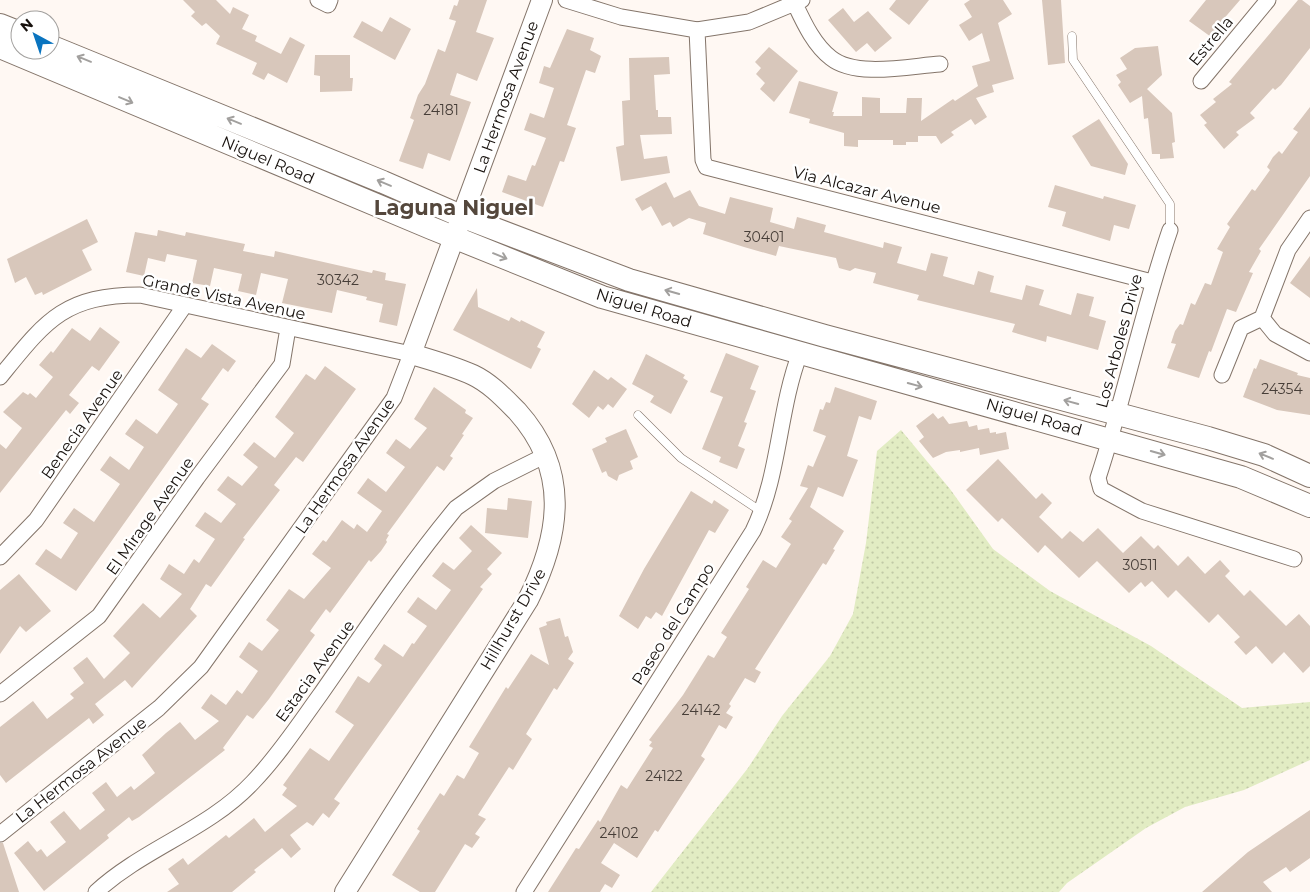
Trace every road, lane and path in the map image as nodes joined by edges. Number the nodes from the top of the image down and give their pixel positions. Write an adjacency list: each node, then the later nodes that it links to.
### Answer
1 (542, 0): 11 (street, La Hermosa Avenue)
2 (566, 0): 5 (street)
3 (1268, 0): 10 (street, Estrella)
4 (799, 2): 5 (street); 9 (street)
5 (697, 30): 15 (street, Via Alcazar Avenue)
6 (1072, 36): 13 (lane)
7 (0, 47): 14 (main road, Niguel Road, one-way to 14)
8 (60, 50): 11 (main road, Niguel Road, one-way to 8)
9 (940, 64)
10 (1201, 81)
11 (461, 216): 14 (street, La Hermosa Avenue); 17 (main road, Niguel Road, one-way to 11)
12 (1310, 218): 18 (street)
13 (1170, 230): 15 (street, Los Arboles Drive)
14 (454, 238): 20 (main road, Niguel Road, one-way to 20); 22 (street, La Hermosa Avenue)
15 (1152, 282): 26 (street, Los Arboles Drive)
16 (185, 305): 19 (street, Grande Vista Avenue); 25 (street, Grande Vista Avenue); 33 (street, Benecia Avenue)
17 (718, 306): 20 (main road); 23 (main road, Niguel Road)
18 (1262, 318): 21 (street); 24 (street)
19 (288, 328): 22 (street, Grande Vista Avenue); 35 (street, El Mirage Avenue)
20 (800, 353): 23 (main road); 28 (main road, Niguel Road, one-way to 28); 32 (street, Paseo del Campo)
21 (1310, 353)
22 (411, 354): 29 (street, Hillhurst Drive); 36 (street, La Hermosa Avenue)
23 (906, 357): 26 (main road, Niguel Road, one-way to 23)
24 (1222, 375)
25 (0, 378)
26 (1118, 415): 28 (street, Los Arboles Drive); 30 (main road, Niguel Road, one-way to 26)
27 (638, 416): 32 (lane)
28 (1111, 439): 31 (main road, Niguel Road, one-way to 31); 34 (street, Los Arboles Drive)
29 (546, 455): 37 (street, Estacia Avenue); 38 (street, Hillhurst Drive)
30 (1310, 476)
31 (1310, 506)
32 (762, 512): 39 (street, Paseo del Campo)
33 (0, 557)
34 (1294, 559)
35 (0, 694)
36 (0, 834)
37 (96, 892)
38 (345, 892)
39 (524, 892)

